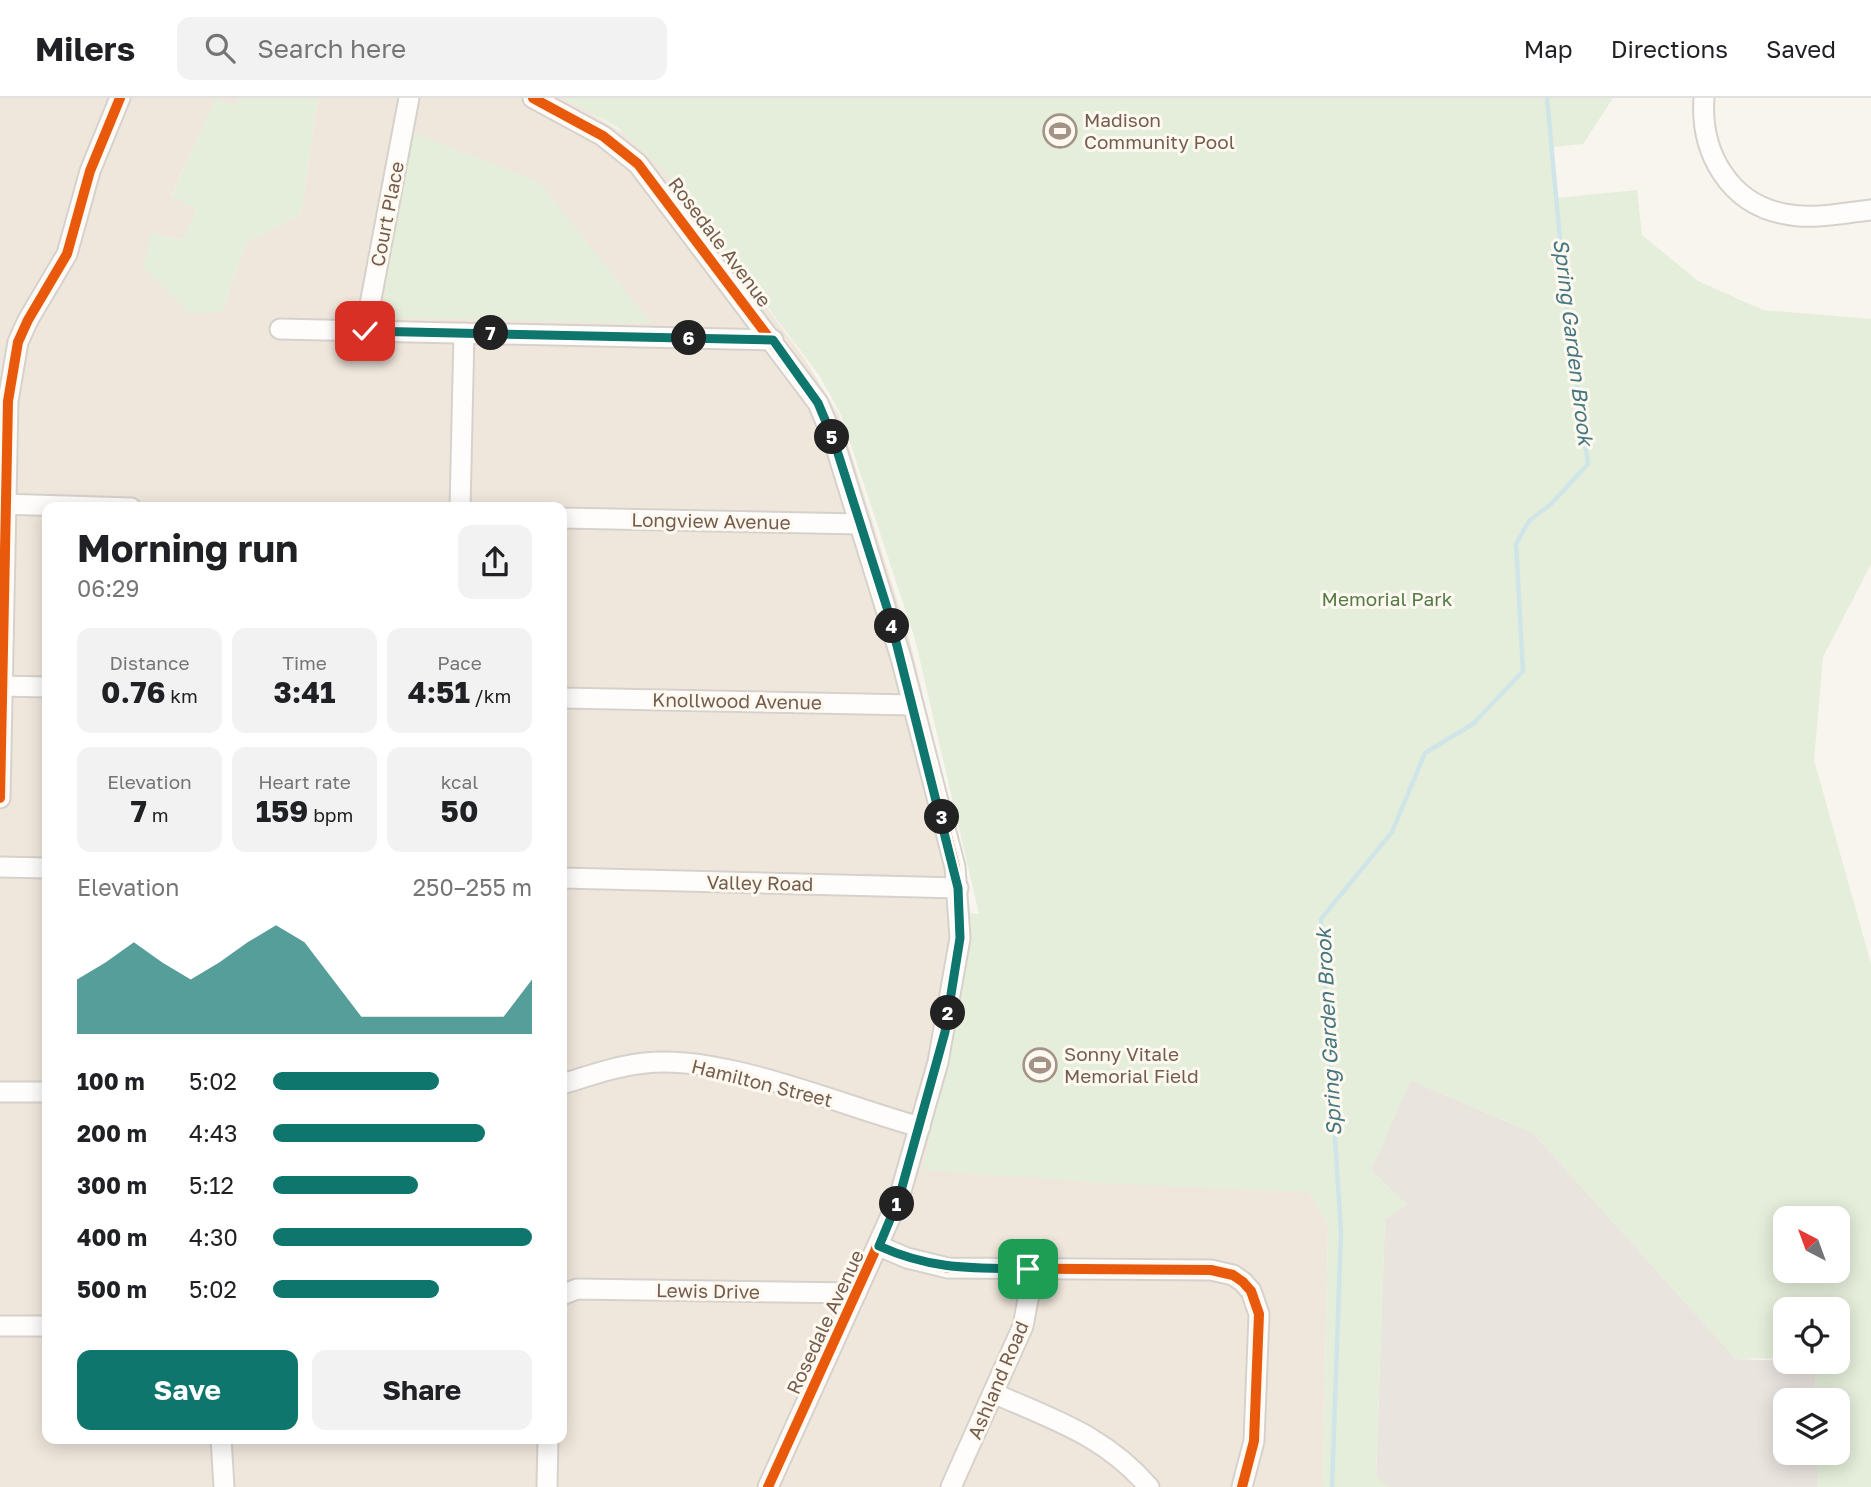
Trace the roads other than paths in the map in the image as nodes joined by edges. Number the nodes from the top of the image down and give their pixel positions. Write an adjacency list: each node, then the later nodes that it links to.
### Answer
1 (120, 98): 11 (street)
2 (409, 98): 7 (street, Court Place)
3 (533, 98): 9 (street, Rosedale Avenue)
4 (1704, 98): 5 (street)
5 (1871, 210)
6 (280, 329): 7 (street)
7 (365, 331): 8 (street)
8 (464, 333): 9 (street); 10 (street)
9 (773, 340): 14 (street, Rosedale Avenue)
10 (460, 502)
11 (3, 505): 12 (street); 15 (street)
12 (42, 506)
13 (567, 517): 14 (street, Longview Avenue)
14 (860, 524): 18 (street, Rosedale Avenue)
15 (1, 686): 16 (street); 19 (street)
16 (42, 687)
17 (567, 698): 18 (street, Knollwood Avenue)
18 (913, 705): 23 (street, Rosedale Avenue)
19 (0, 798)
20 (0, 867): 21 (street)
21 (42, 868)
22 (567, 878): 23 (street, Valley Road)
23 (958, 888): 27 (street, Rosedale Avenue)
24 (567, 1082): 27 (street, Hamilton Street)
25 (0, 1092): 26 (street)
26 (42, 1092)
27 (920, 1127): 28 (street, Rosedale Avenue)
28 (879, 1246): 29 (street); 31 (street, Rosedale Avenue)
29 (1028, 1269): 34 (street, Ashland Road); 42 (street)
30 (567, 1293): 31 (street, Lewis Drive)
31 (856, 1293): 39 (street, Rosedale Avenue)
32 (0, 1326): 33 (street)
33 (42, 1326)
34 (993, 1393): 40 (street, Ashland Road); 41 (street)
35 (220, 1444): 37 (street)
36 (548, 1444): 38 (street)
37 (224, 1487)
38 (547, 1487)
39 (768, 1487)
40 (951, 1487)
41 (1149, 1487)
42 (1242, 1487)

